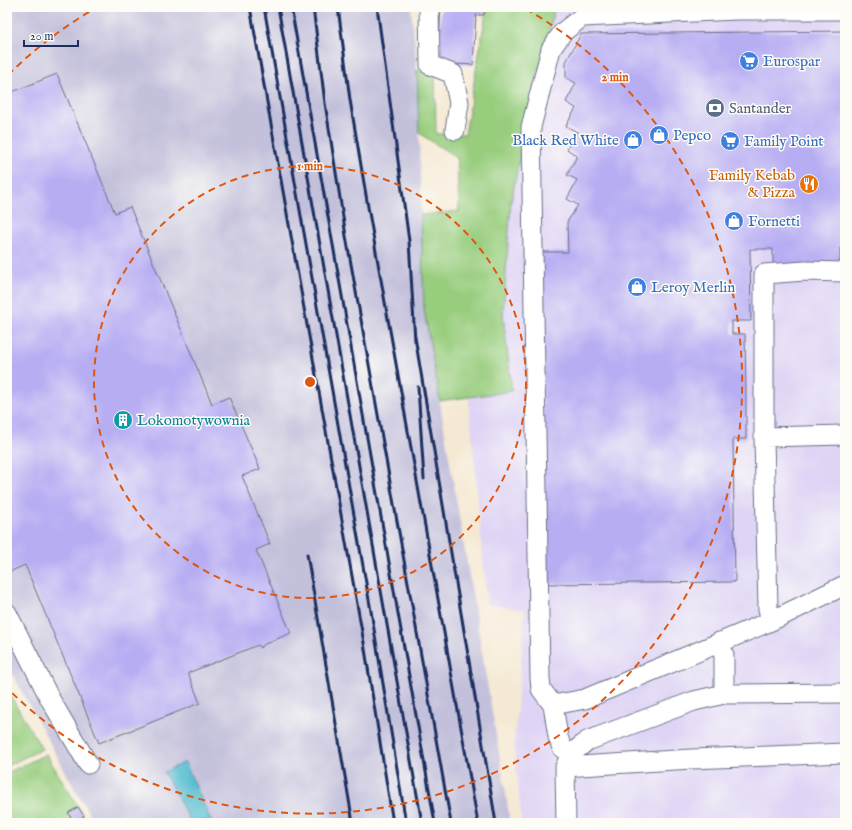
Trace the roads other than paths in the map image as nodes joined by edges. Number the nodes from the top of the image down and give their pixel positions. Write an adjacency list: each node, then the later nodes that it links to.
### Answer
1 (429, 7): 3 (lane)
2 (845, 10): 13 (lane)
3 (455, 130)
4 (845, 272): 6 (lane)
5 (845, 435): 6 (lane)
6 (764, 437): 9 (lane)
7 (845, 585): 9 (lane)
8 (7, 612): 16 (lane)
9 (771, 622): 10 (lane)
10 (719, 642): 12 (lane); 13 (lane)
11 (845, 693): 12 (lane)
12 (724, 694): 15 (lane)
13 (552, 705): 15 (lane)
14 (845, 753): 15 (lane)
15 (568, 761): 17 (lane)
16 (88, 764)
17 (566, 823)

